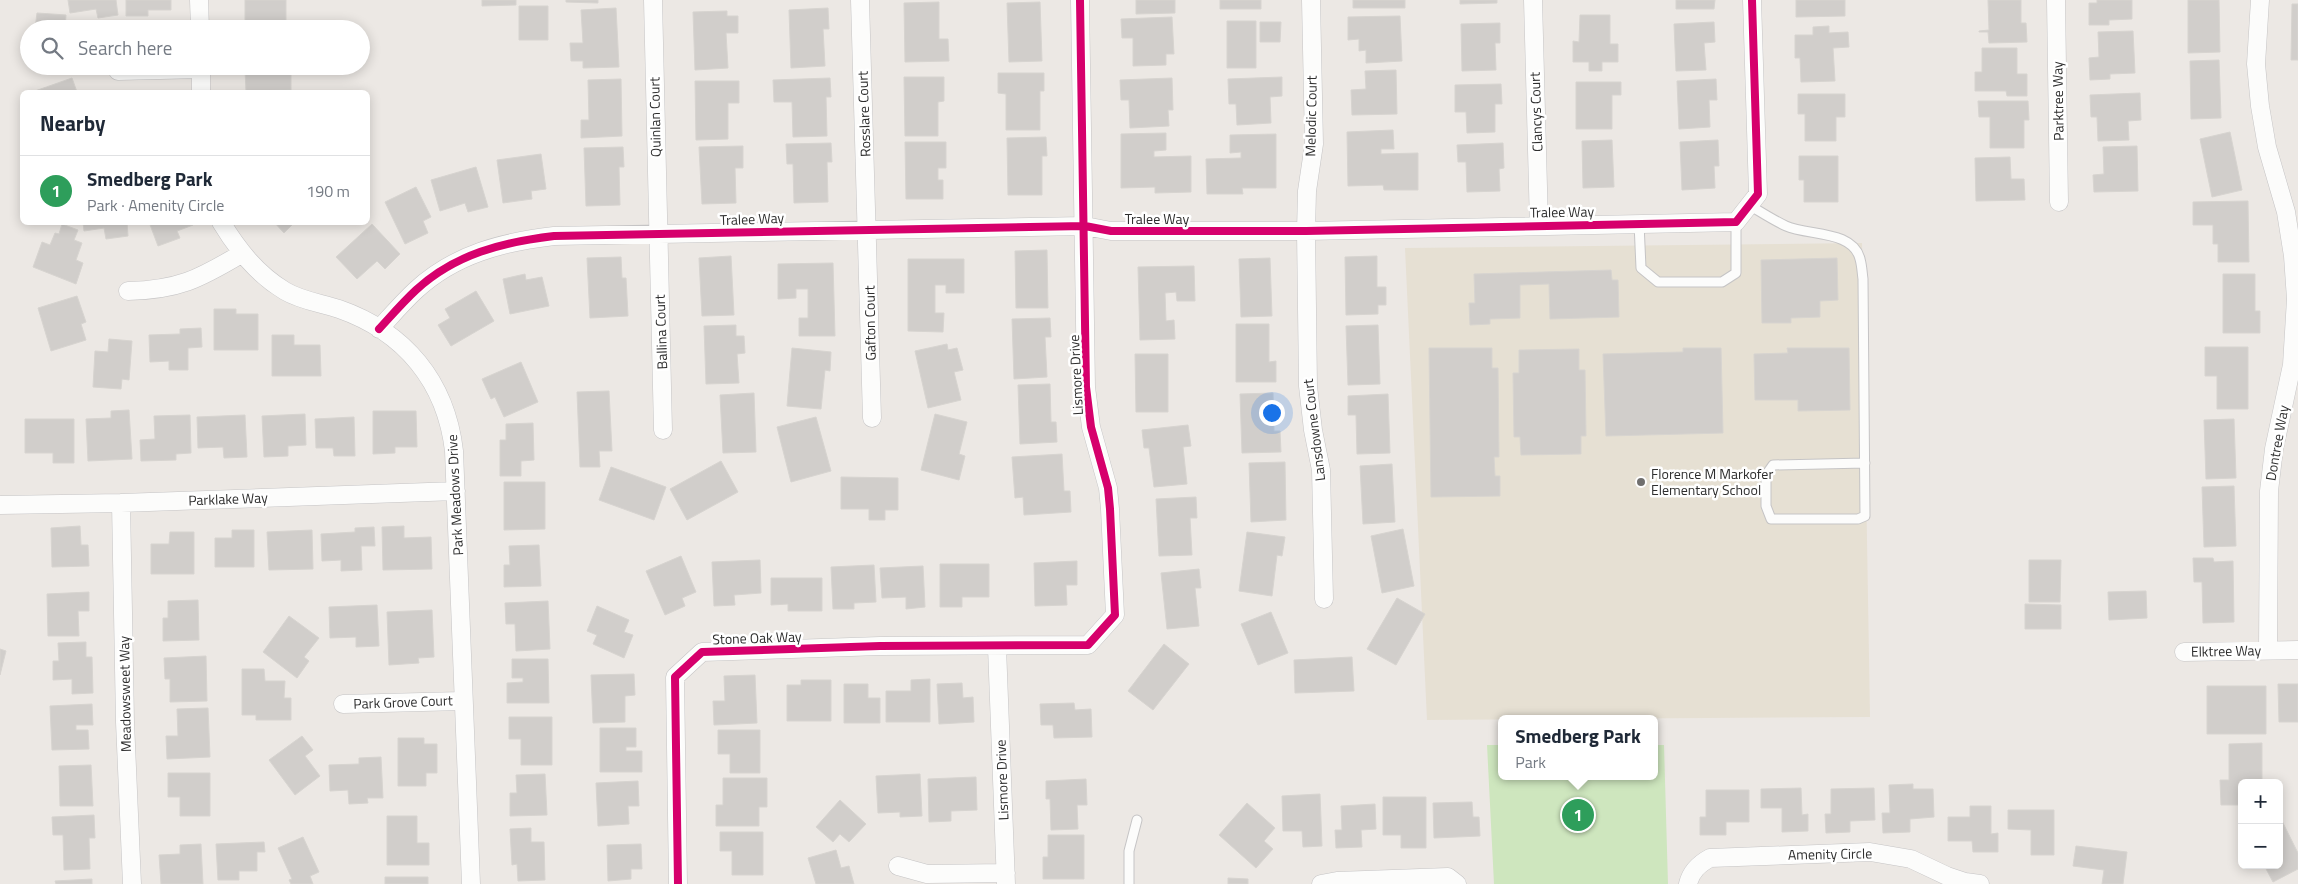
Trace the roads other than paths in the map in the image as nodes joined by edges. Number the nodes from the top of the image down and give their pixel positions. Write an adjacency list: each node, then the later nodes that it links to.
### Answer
1 (199, 0): 10 (street)
2 (653, 0): 22 (street, Quinlan Court)
3 (860, 0): 20 (street, Rosslare Court)
4 (1080, 0): 19 (street, Lismore Drive)
5 (1311, 0): 21 (street, Melodic Court)
6 (1533, 0): 17 (street, Clancys Court)
7 (1752, 0): 14 (street)
8 (2056, 0): 13 (street, Parktree Way)
9 (2260, 0): 34 (street, Dontree Way)
10 (200, 20)
11 (201, 75): 12 (street)
12 (201, 90)
13 (2059, 202)
14 (1749, 205): 15 (street); 28 (lane)
15 (1736, 222): 16 (street, Tralee Way); 16 (lane)
16 (1639, 223): 17 (street, Tralee Way)
17 (1539, 224): 21 (street, Tralee Way)
18 (223, 225): 23 (street, Park Meadows Drive)
19 (1085, 226): 20 (street, Tralee Way); 21 (street, Tralee Way); 33 (street, Lismore Drive)
20 (868, 228): 22 (street, Tralee Way); 26 (street, Gafton Court)
21 (1306, 231): 32 (street, Lansdowne Court)
22 (658, 234): 25 (street, Tralee Way); 27 (street, Ballina Court)
23 (241, 254): 24 (street); 25 (street, Park Meadows Drive)
24 (128, 291)
25 (379, 329): 29 (street, Park Meadows Drive)
26 (872, 418)
27 (663, 430)
28 (1865, 464): 28 (lane)
29 (456, 491): 30 (street, Parklake Way); 37 (street, Park Meadows Drive)
30 (121, 503): 31 (street, Parklake Way); 42 (street, Meadowsweet Way)
31 (0, 505)
32 (1324, 599)
33 (996, 647): 41 (street, Lismore Drive); 44 (street, Stone Oak Way)
34 (2268, 650): 35 (street, Elktree Way); 36 (street, Elktree Way)
35 (2298, 650)
36 (2184, 652)
37 (462, 701): 38 (street, Park Grove Court); 43 (street, Park Meadows Drive)
38 (343, 704)
39 (1137, 820): 45 (lane)
40 (898, 866): 41 (street)
41 (1006, 879)
42 (132, 884)
43 (470, 884)
44 (678, 884)
45 (1129, 884)
46 (1321, 884): 47 (street)
47 (1457, 884)
48 (1688, 884): 49 (street, Amenity Circle)
49 (1980, 884)

